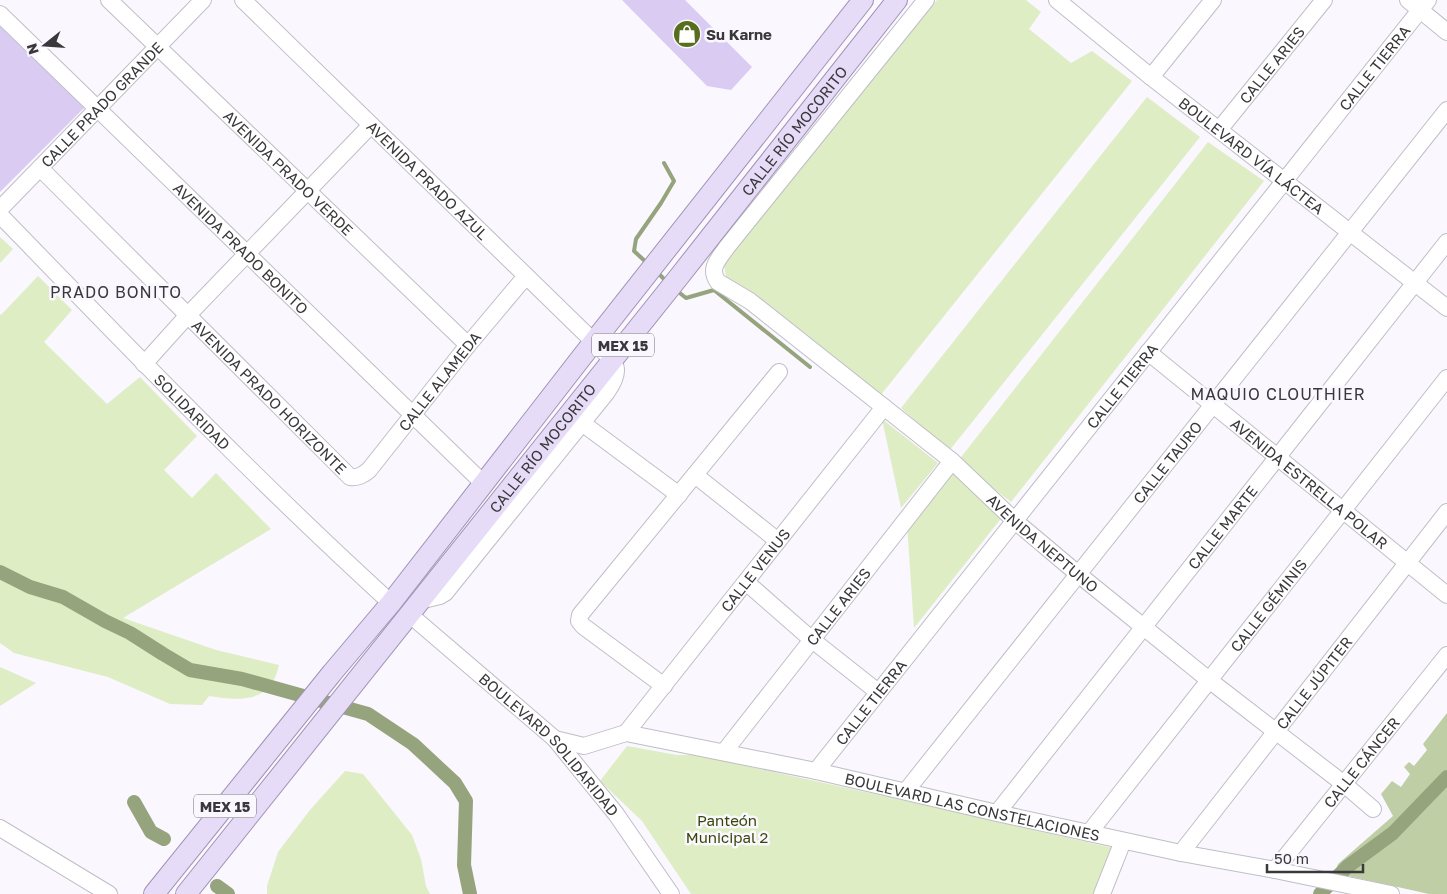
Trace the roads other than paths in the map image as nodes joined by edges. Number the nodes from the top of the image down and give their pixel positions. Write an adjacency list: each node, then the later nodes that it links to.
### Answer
1 (109, 0): 13 (street, AVENIDA PRADO VERDE)
2 (203, 0): 13 (street, CALLE PRADO GRANDE)
3 (244, 0): 17 (street, AVENIDA PRADO AZUL)
4 (863, 0): 31 (main road, CALLE RÍO MOCORITO / MEX 15)
5 (897, 0): 34 (main road, CALLE RÍO MOCORITO / MEX 15)
6 (926, 0): 39 (street, AVENIDA NEPTUNO)
7 (1056, 0): 14 (street, BOULEVARD VÍA LÁCTEA)
8 (1213, 0): 14 (street)
9 (1324, 0): 18 (street, CALLE ARIES)
10 (1419, 3): 12 (street); 20 (street, CALLE TIERRA)
11 (0, 14): 15 (street, AVENIDA PRADO BONITO)
12 (1447, 32)
13 (157, 47): 15 (street, CALLE PRADO GRANDE); 21 (street, AVENIDA PRADO VERDE)
14 (1151, 77): 18 (street, BOULEVARD VÍA LÁCTEA)
15 (97, 109): 19 (street, CALLE PRADO GRANDE); 26 (street, AVENIDA PRADO BONITO)
16 (1447, 110): 24 (street, CALLE TAURO)
17 (371, 125): 21 (street); 27 (street, AVENIDA PRADO AZUL)
18 (1219, 130): 20 (street, BOULEVARD VÍA LÁCTEA)
19 (40, 168): 22 (street, CALLE PRADO GRANDE); 30 (street, AVENIDA PRADO HORIZONTE)
20 (1284, 181): 24 (street, BOULEVARD VÍA LÁCTEA); 33 (street, CALLE TIERRA)
21 (308, 191): 26 (street); 32 (street, AVENIDA PRADO VERDE)
22 (0, 209)
23 (0, 215): 35 (street, SOLIDARIDAD)
24 (1350, 233): 28 (street, BOULEVARD VÍA LÁCTEA); 38 (street, CALLE TAURO)
25 (1447, 242): 28 (street, CALLE MARTE)
26 (247, 254): 30 (street); 40 (street, AVENIDA PRADO BONITO)
27 (526, 276): 31 (street, AVENIDA PRADO AZUL); 32 (street, CALLE ALAMEDA)
28 (1415, 283): 29 (street, BOULEVARD VÍA LÁCTEA); 42 (street, CALLE MARTE)
29 (1447, 308)
30 (188, 316): 35 (street); 44 (street, AVENIDA PRADO HORIZONTE)
31 (594, 342): 34 (street, AVENIDA PRADO AZUL); 46 (main road, CALLE RÍO MOCORITO / MEX 15)
32 (468, 345): 40 (street, CALLE ALAMEDA)
33 (1148, 352): 38 (street, AVENIDA ESTRELLA POLAR); 50 (street, CALLE TIERRA)
34 (611, 360): 41 (street); 57 (main road, CALLE RÍO MOCORITO / MEX 15)
35 (144, 364): 56 (street, SOLIDARIDAD)
36 (779, 372): 45 (street)
37 (1447, 378): 48 (street, CALLE GÉMINIS)
38 (1213, 405): 42 (street, AVENIDA ESTRELLA POLAR); 53 (street, CALLE TAURO)
39 (884, 408): 43 (street, AVENIDA NEPTUNO); 51 (street, CALLE VENUS)
40 (414, 415): 44 (street, CALLE ALAMEDA); 46 (street, AVENIDA PRADO BONITO)
41 (582, 424): 47 (street); 57 (street)
42 (1278, 458): 48 (street, AVENIDA ESTRELLA POLAR); 58 (street, CALLE MARTE)
43 (952, 461): 50 (street, AVENIDA NEPTUNO); 59 (street, CALLE ARIES)
44 (350, 476)
45 (695, 476): 47 (street); 51 (street)
46 (483, 483): 56 (main road, CALLE RÍO MOCORITO / MEX 15)
47 (679, 495): 62 (street)
48 (1342, 511): 52 (street, AVENIDA ESTRELLA POLAR); 61 (street, CALLE GÉMINIS)
49 (1447, 512): 52 (street, CALLE JÚPITER)
50 (1015, 520): 53 (street, AVENIDA NEPTUNO); 63 (street, CALLE TIERRA)
51 (778, 541): 54 (street, CALLE VENUS)
52 (1407, 563): 55 (street, AVENIDA ESTRELLA POLAR); 64 (street, CALLE JÚPITER)
53 (1078, 574): 58 (street, AVENIDA NEPTUNO); 70 (street, CALLE TAURO)
54 (746, 582): 59 (street); 62 (street, CALLE VENUS)
55 (1447, 595)
56 (391, 603): 79 (main road, CALLE RÍO MOCORITO / MEX 15)
57 (414, 607): 66 (street, BOULEVARD SOLIDARIDAD); 80 (main road, CALLE RÍO MOCORITO / MEX 15)
58 (1143, 626): 61 (street, AVENIDA NEPTUNO); 72 (street, CALLE MARTE)
59 (811, 639): 63 (street); 67 (street, CALLE ARIES)
60 (1447, 655): 69 (street, CALLE CÁNCER)
61 (1209, 680): 64 (street, AVENIDA NEPTUNO); 74 (street, CALLE GÉMINIS)
62 (664, 686): 65 (street, CALLE VENUS)
63 (878, 692): 68 (street, CALLE TIERRA)
64 (1276, 731): 69 (street, AVENIDA NEPTUNO); 76 (street, CALLE JÚPITER)
65 (626, 733): 66 (street, BOULEVARD LAS CONSTELACIONES); 67 (street, BOULEVARD LAS CONSTELACIONES)
66 (555, 738): 81 (street, BOULEVARD SOLIDARIDAD)
67 (724, 752): 68 (street, BOULEVARD LAS CONSTELACIONES)
68 (816, 770): 70 (street, BOULEVARD LAS CONSTELACIONES)
69 (1344, 784): 71 (street, AVENIDA NEPTUNO); 77 (street, CALLE CÁNCER)
70 (906, 792): 72 (street, BOULEVARD LAS CONSTELACIONES)
71 (1373, 809)
72 (997, 813): 74 (street, BOULEVARD LAS CONSTELACIONES)
73 (0, 828): 78 (street)
74 (1089, 833): 75 (street, BOULEVARD LAS CONSTELACIONES)
75 (1123, 841): 76 (street, BOULEVARD LAS CONSTELACIONES); 82 (street)
76 (1181, 853): 77 (street, BOULEVARD LAS CONSTELACIONES)
77 (1275, 870): 83 (street, BOULEVARD LAS CONSTELACIONES)
78 (109, 894)
79 (154, 894)
80 (186, 894)
81 (671, 894)
82 (1102, 894)
83 (1391, 894)

